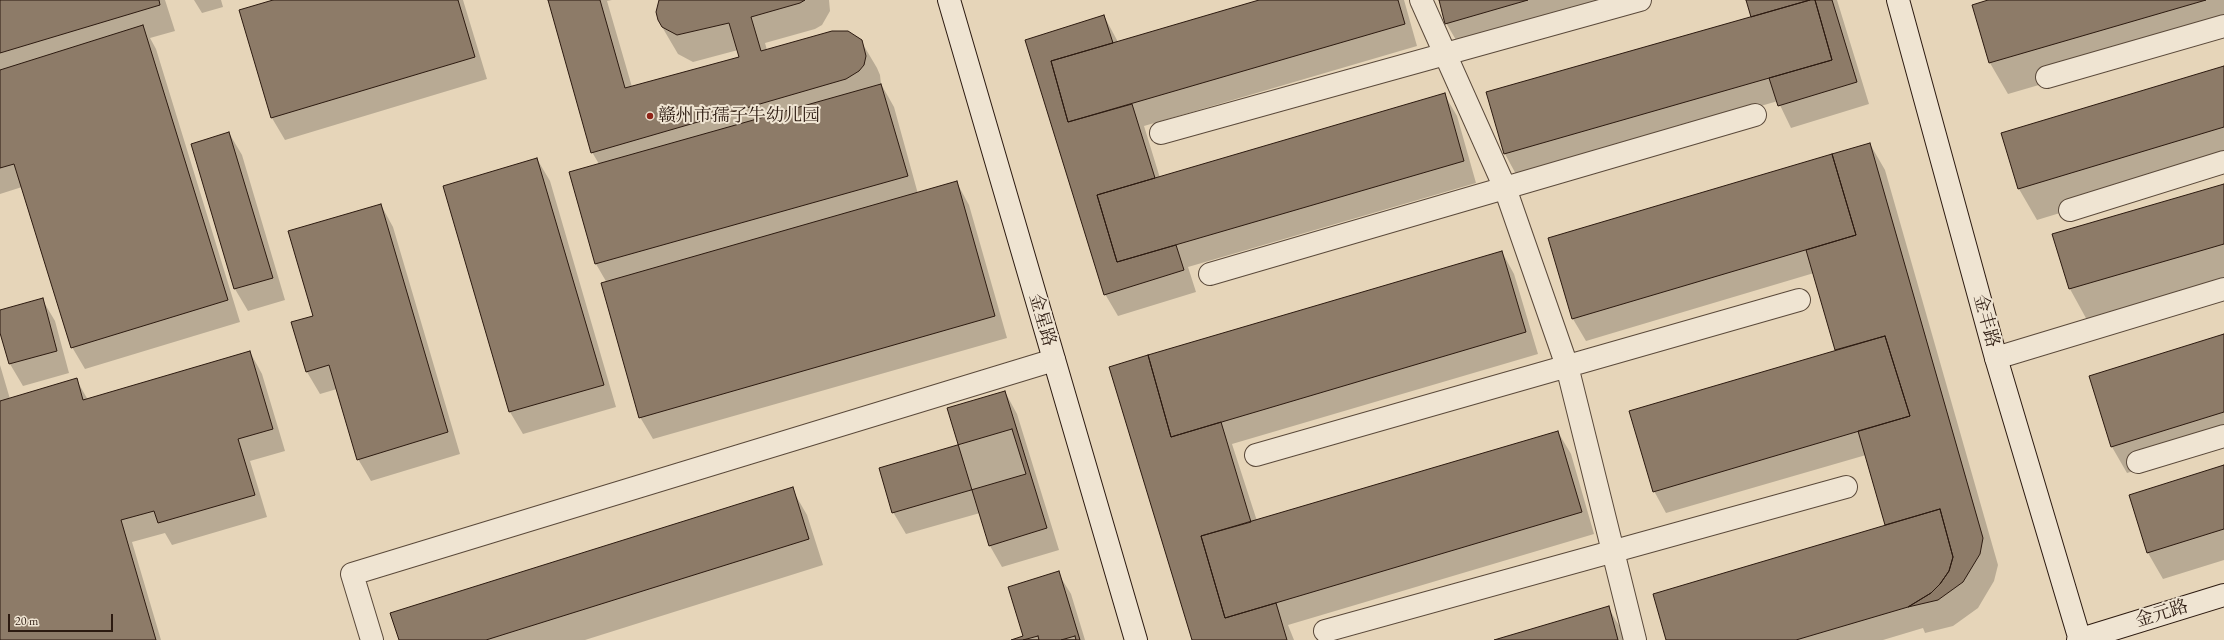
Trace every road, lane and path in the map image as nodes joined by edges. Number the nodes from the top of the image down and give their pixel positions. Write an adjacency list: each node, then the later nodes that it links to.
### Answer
1 (949, 0): 17 (street, 金星路)
2 (1421, 0): 6 (street)
3 (1640, 0): 6 (street)
4 (1898, 0): 16 (street, 金丰路)
5 (2224, 26): 7 (street)
6 (1446, 54): 9 (street); 11 (street)
7 (2047, 77)
8 (1755, 115): 11 (street)
9 (1160, 133)
10 (2224, 162): 12 (street)
11 (1505, 188): 13 (street); 18 (street)
12 (2070, 210)
13 (1210, 274)
14 (2224, 288): 16 (street)
15 (1799, 300): 18 (street)
16 (1996, 358): 29 (street, 金丰路)
17 (1054, 360): 26 (street); 27 (street, 金星路)
18 (1567, 366): 20 (street); 23 (street)
19 (2224, 436): 21 (street)
20 (1256, 455)
21 (2138, 462)
22 (1846, 487): 23 (street)
23 (1613, 550): 25 (street); 28 (street)
24 (2224, 595): 29 (street, 金元路)
25 (1325, 631)
26 (372, 640)
27 (1136, 640)
28 (1636, 640)
29 (2079, 640)

